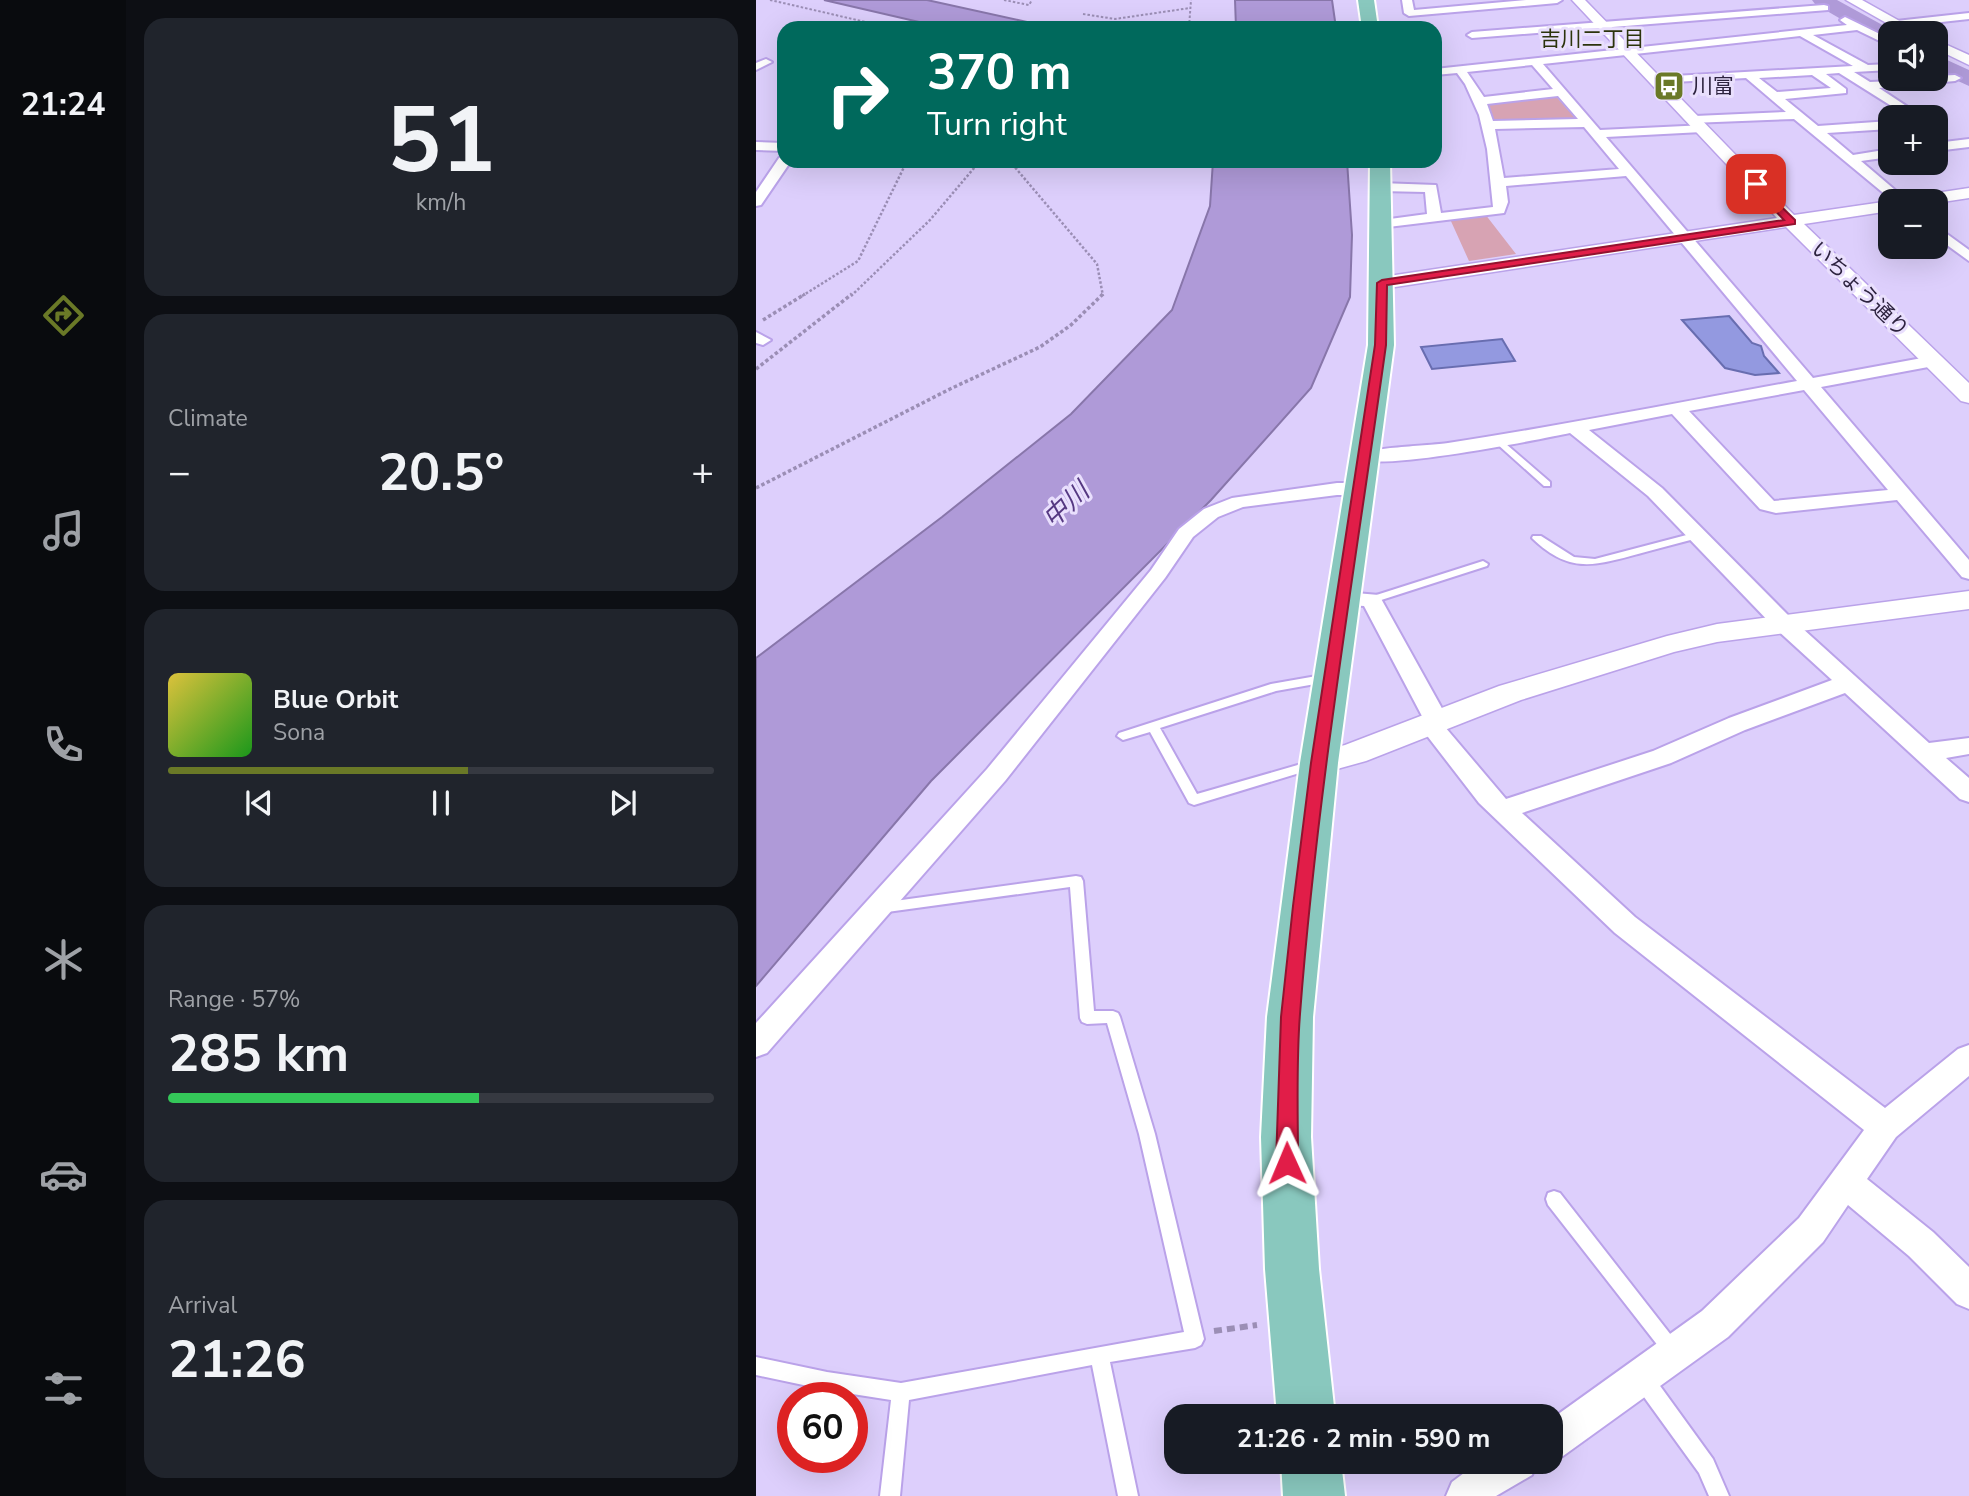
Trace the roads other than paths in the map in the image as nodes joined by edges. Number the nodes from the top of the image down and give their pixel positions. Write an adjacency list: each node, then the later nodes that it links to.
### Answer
1 (1366, 0): 15 (main road)
2 (1407, 0): 14 (street)
3 (1441, 0): 14 (street)
4 (1557, 0): 14 (street)
5 (1578, 0): 18 (street, いちょう通り)
6 (1741, 0): 11 (street)
7 (1811, 0): 10 (street)
8 (1852, 0): 16 (street)
9 (1670, 8): 13 (street)
10 (1824, 8): 11 (street); 20 (street)
11 (1759, 12): 13 (street)
12 (1969, 16): 17 (street)
13 (1679, 17): 18 (street)
14 (1461, 20): 18 (street); 23 (street)
15 (1369, 21)
16 (1889, 21)
17 (1914, 21)
18 (1601, 24): 25 (street, いちょう通り)
19 (1878, 25): 20 (street)
20 (1859, 27): 21 (street); 22 (street)
21 (1802, 33): 25 (street); 33 (street)
22 (1878, 37)
23 (1480, 45)
24 (1948, 50): 29 (street)
25 (1627, 51): 28 (street); 41 (street, いちょう通り)
26 (1488, 55): 31 (street)
27 (756, 59): 30 (street)
28 (1535, 61): 31 (street); 44 (street)
29 (1969, 61)
30 (756, 66)
31 (1496, 66): 34 (street)
32 (1878, 67): 33 (street)
33 (1865, 68): 35 (street)
34 (1460, 70): 36 (street); 46 (street)
35 (1842, 70): 37 (street); 42 (street)
36 (1442, 71)
37 (1814, 71): 39 (street); 45 (street)
38 (1948, 74): 40 (street)
39 (1749, 75): 41 (street); 45 (street)
40 (1955, 78): 42 (street); 43 (street)
41 (1656, 80): 50 (street, いちょう通り)
42 (1868, 86): 47 (street)
43 (1969, 86)
44 (1559, 92): 46 (street); 49 (street)
45 (1774, 96): 48 (street)
46 (1481, 101): 51 (street)
47 (1898, 105)
48 (1797, 116): 50 (street); 53 (street)
49 (1586, 122): 51 (street); 54 (street)
50 (1699, 124): 54 (street); 71 (street, いちょう通り)
51 (1488, 125): 63 (street)
52 (1878, 126): 53 (street)
53 (1816, 130): 60 (street)
54 (1598, 134): 62 (street)
55 (1948, 135): 56 (street)
56 (1964, 144)
57 (756, 146): 58 (street)
58 (777, 147)
59 (1878, 155): 60 (street)
60 (1849, 159): 64 (street)
61 (779, 168): 68 (street)
62 (1629, 172): 63 (street); 72 (street)
63 (1498, 183): 70 (street)
64 (1886, 189)
65 (1380, 191): 70 (street); 70 (street); 75 (main road)
66 (1969, 192): 67 (street)
67 (1948, 196)
68 (756, 202)
69 (1878, 208): 71 (street)
70 (1435, 218)
71 (1791, 222): 72 (street); 76 (street, いちょう通り)
72 (1687, 238): 75 (street); 77 (street)
73 (1948, 240): 74 (street)
74 (1969, 257)
75 (1382, 283): 82 (main road)
76 (1933, 360): 77 (street); 78 (street, いちょう通り)
77 (1808, 383): 79 (street); 84 (street)
78 (1966, 391)
79 (1676, 408): 80 (street); 84 (street)
80 (1575, 428): 81 (street); 85 (street)
81 (1499, 441): 82 (street); 83 (lane)
82 (1362, 473): 89 (main road); 102 (street)
83 (1546, 484)
84 (1902, 494): 88 (street)
85 (1698, 535): 86 (lane); 91 (street)
86 (1538, 538)
87 (1483, 564): 89 (lane)
88 (1969, 573)
89 (1357, 600): 92 (main road); 94 (street)
90 (1969, 600): 91 (street)
91 (1783, 623): 93 (street); 94 (street)
92 (1332, 677): 95 (lane); 99 (main road)
93 (1848, 683): 98 (street); 101 (street)
94 (1433, 723): 99 (street); 101 (street)
95 (1153, 726): 96 (lane); 99 (lane)
96 (1123, 736)
97 (1969, 746): 98 (street)
98 (1925, 752): 100 (street)
99 (1319, 763): 114 (main road)
100 (1969, 793)
101 (1502, 810): 105 (street)
102 (880, 908): 103 (street); 110 (lane)
103 (756, 1044)
104 (1969, 1058): 105 (street)
105 (1885, 1127): 106 (street)
106 (1844, 1181): 108 (street); 109 (street)
107 (1554, 1199): 109 (lane)
108 (1969, 1292)
109 (1675, 1354): 112 (street)
110 (1099, 1355): 113 (lane); 119 (lane)
111 (756, 1366): 113 (lane)
112 (1642, 1378): 115 (street); 122 (lane)
113 (901, 1392): 118 (lane)
114 (1305, 1404)
115 (1563, 1434)
116 (1312, 1474): 120 (main road)
117 (1495, 1474): 121 (street)
118 (890, 1496)
119 (1128, 1496)
120 (1314, 1496)
121 (1466, 1496)
122 (1719, 1496)

